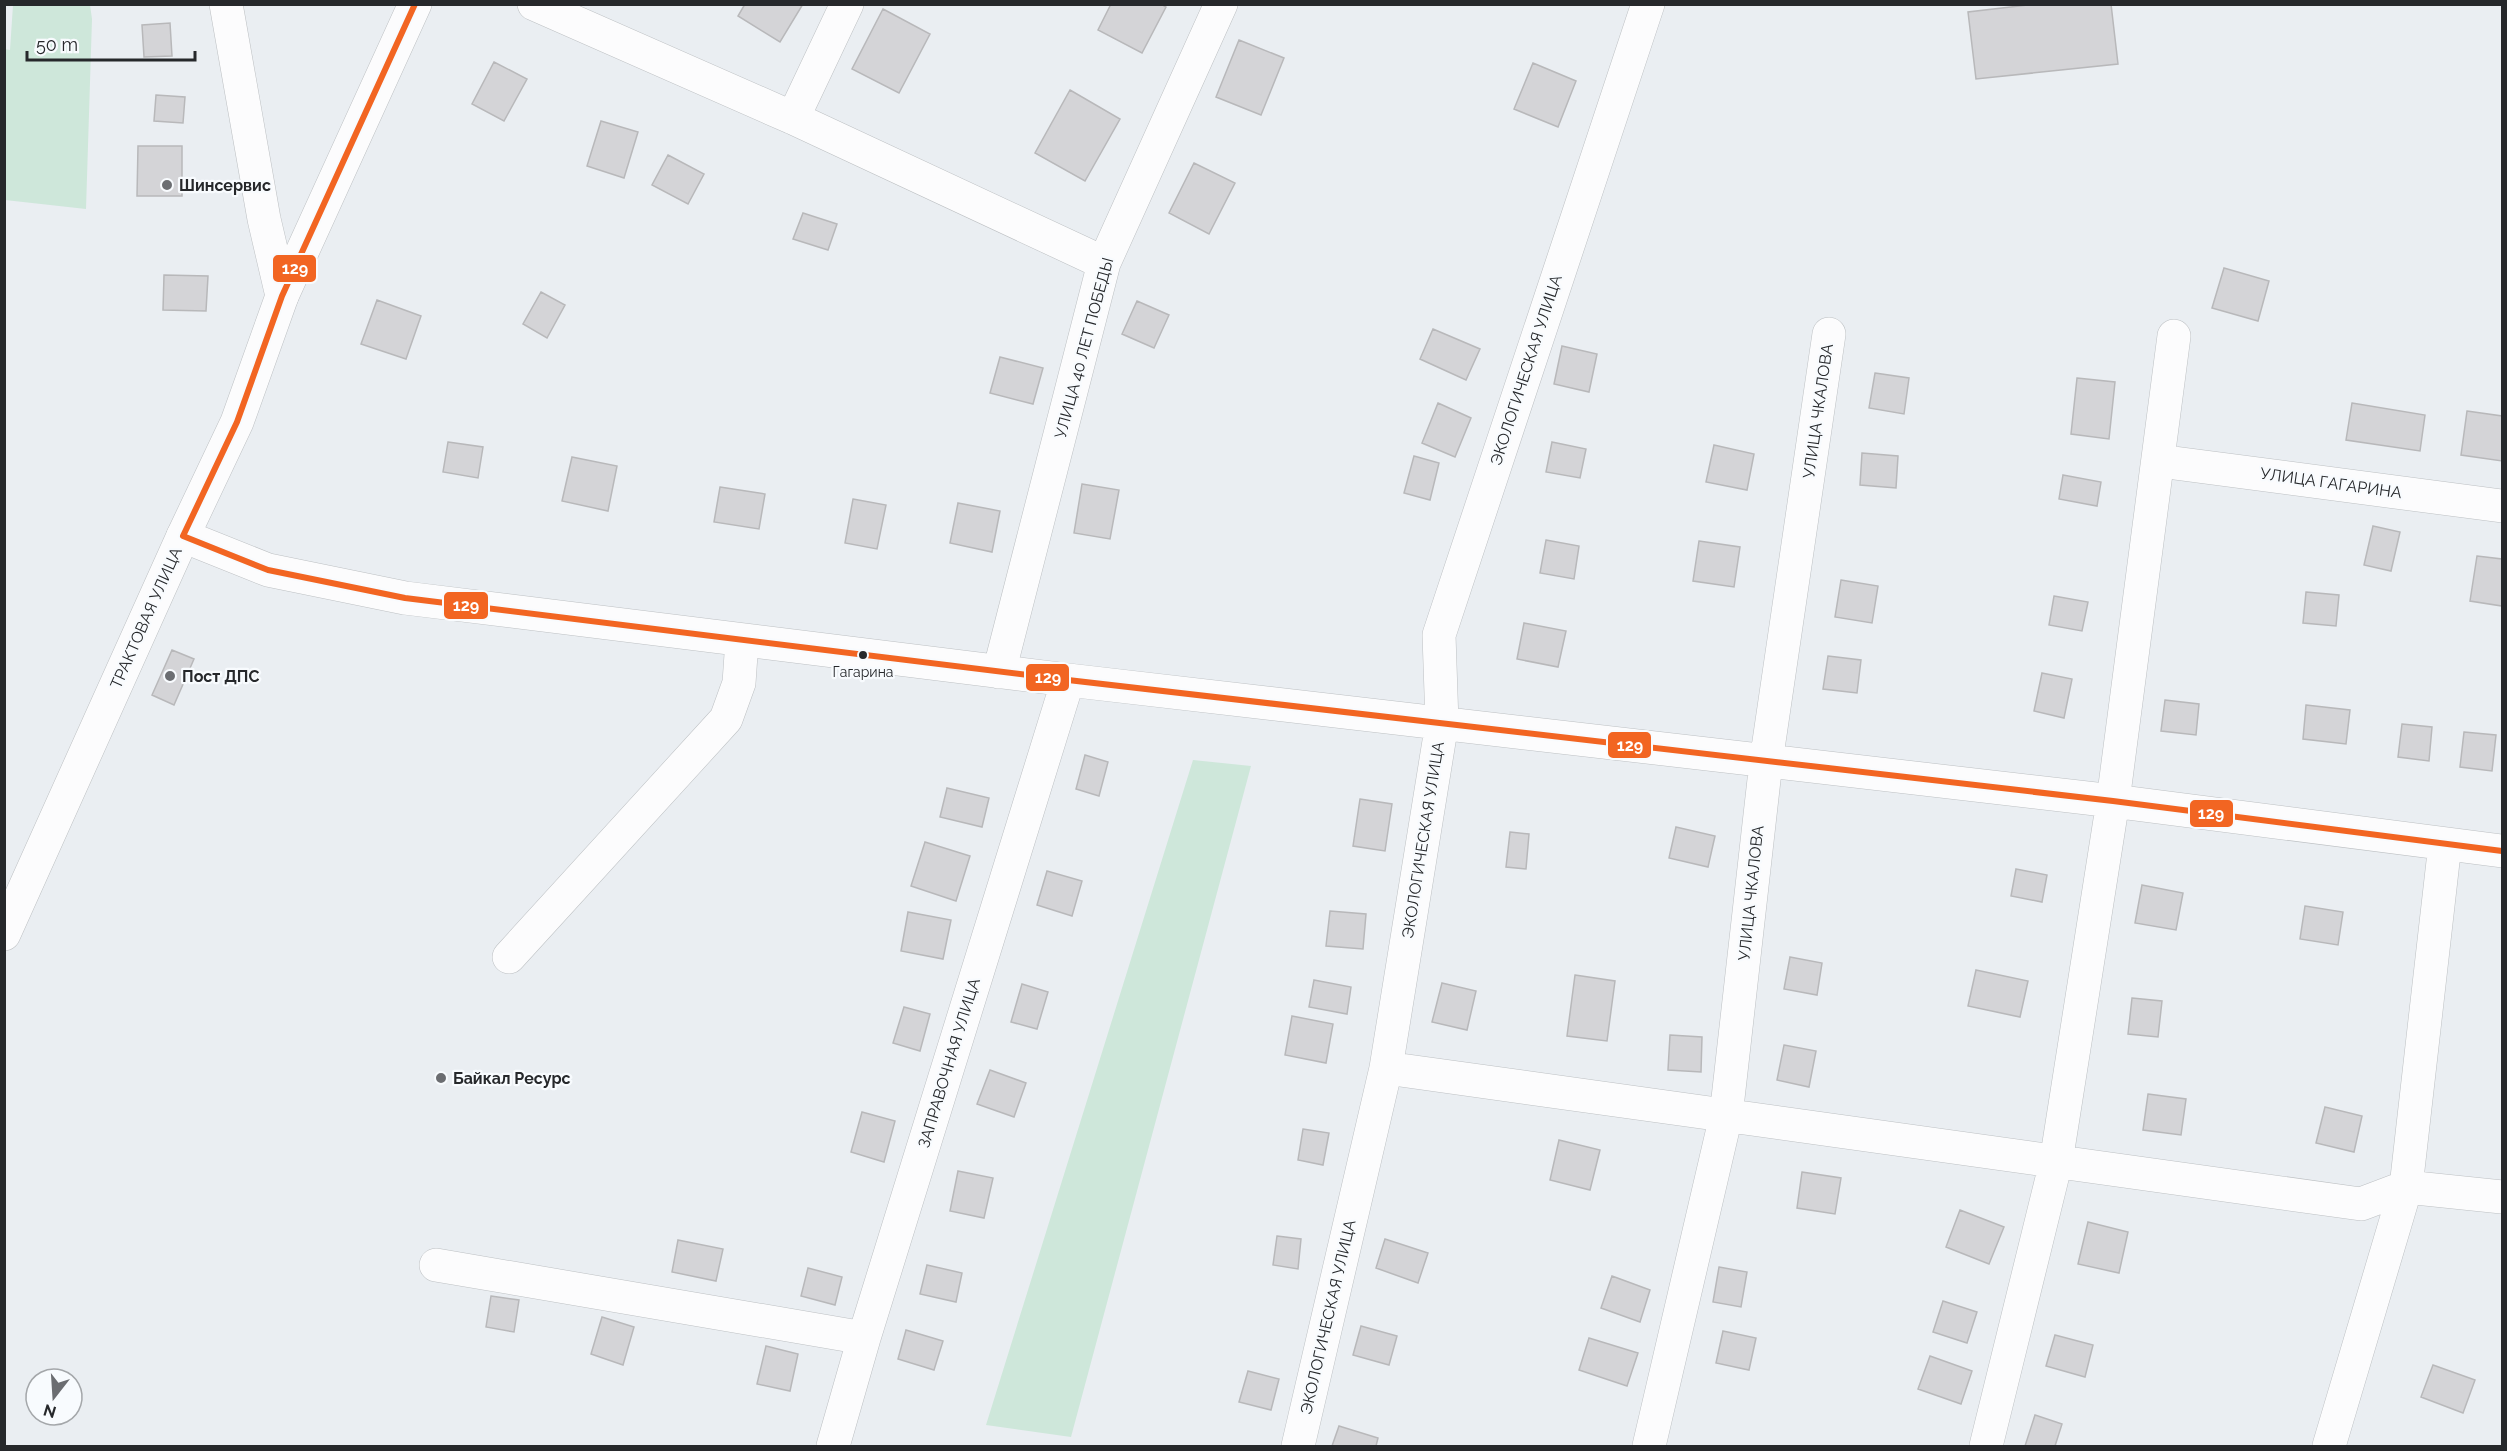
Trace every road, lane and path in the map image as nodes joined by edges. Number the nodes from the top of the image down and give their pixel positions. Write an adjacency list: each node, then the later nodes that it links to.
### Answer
1 (226, 4): 9 (main road)
2 (415, 4): 9 (main road, ТРАКТОВАЯ УЛИЦА)
3 (534, 4): 7 (main road)
4 (847, 4): 7 (main road)
5 (1221, 4): 8 (main road, УЛИЦА 40 ЛЕТ ПОБЕДЫ)
6 (1648, 4): 18 (main road, ЭКОЛОГИЧЕСКАЯ УЛИЦА)
7 (793, 118): 8 (main road)
8 (1104, 263): 16 (main road, УЛИЦА 40 ЛЕТ ПОБЕДЫ)
9 (282, 296): 14 (main road, ТРАКТОВАЯ УЛИЦА)
10 (1829, 334): 19 (main road, УЛИЦА ЧКАЛОВА)
11 (2174, 336): 12 (main road)
12 (2158, 460): 13 (main road, УЛИЦА ГАГАРИНА); 20 (main road)
13 (2502, 506)
14 (183, 536): 15 (main road); 23 (main road, ТРАКТОВАЯ УЛИЦА)
15 (742, 640): 16 (main road); 24 (main road)
16 (999, 672): 17 (main road)
17 (1068, 680): 18 (main road); 31 (main road, ЗАПРАВОЧНАЯ УЛИЦА)
18 (1442, 723): 19 (main road); 25 (main road, ЭКОЛОГИЧЕСКАЯ УЛИЦА)
19 (1766, 762): 20 (main road); 26 (main road, УЛИЦА ЧКАЛОВА)
20 (2113, 801): 21 (main road); 27 (main road)
21 (2445, 844): 22 (main road); 28 (main road)
22 (2502, 851)
23 (4, 933)
24 (509, 957)
25 (1386, 1068): 26 (main road); 33 (main road, ЭКОЛОГИЧЕСКАЯ УЛИЦА)
26 (1726, 1116): 27 (main road); 34 (main road, УЛИЦА ЧКАЛОВА)
27 (2056, 1162): 28 (main road); 35 (main road)
28 (2406, 1187): 29 (main road); 36 (main road)
29 (2502, 1197)
30 (436, 1265): 31 (main road)
31 (864, 1338): 32 (main road, ЗАПРАВОЧНАЯ УЛИЦА)
32 (833, 1446)
33 (1298, 1446)
34 (1649, 1446)
35 (1986, 1446)
36 (2329, 1446)

